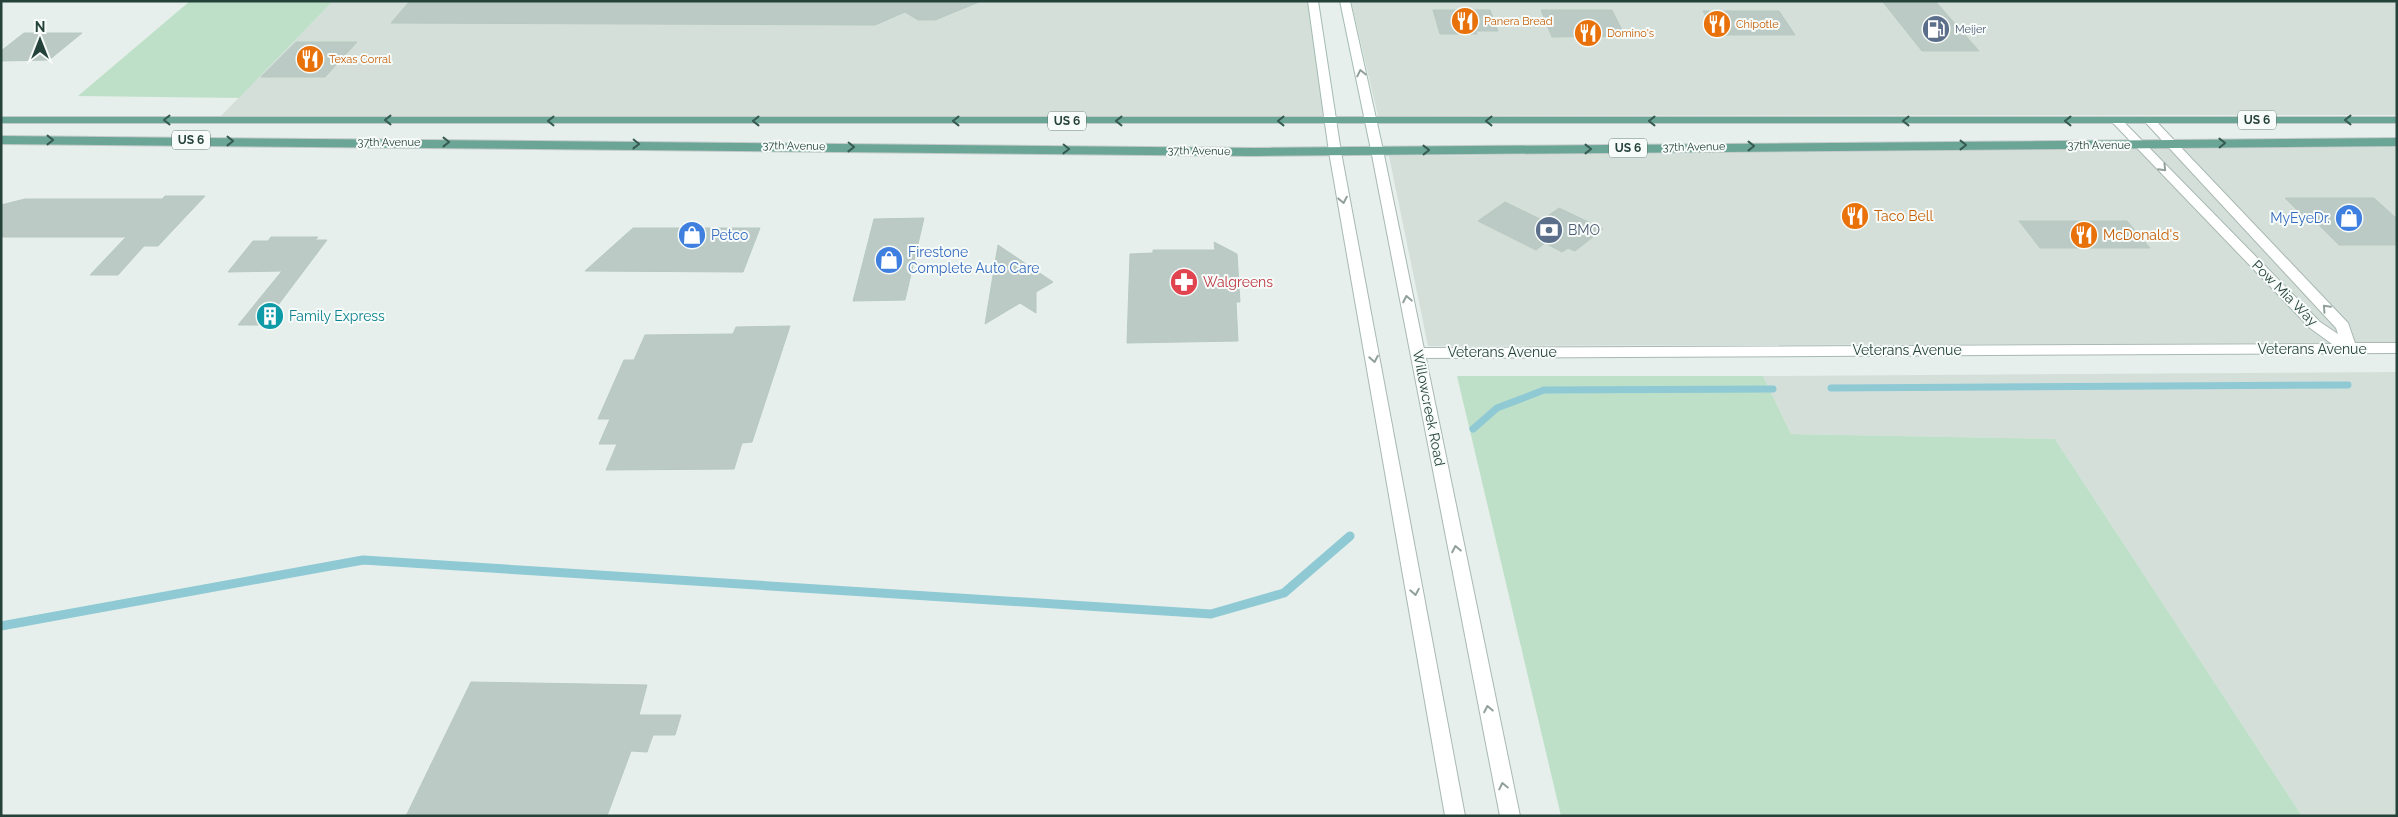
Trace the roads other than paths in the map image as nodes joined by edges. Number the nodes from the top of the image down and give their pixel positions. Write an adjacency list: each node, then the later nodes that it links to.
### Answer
1 (1313, 1): 8 (street)
2 (1345, 1): 5 (street, Willowcreek Road, one-way to 2)
3 (1, 120): 8 (main road, 37th Avenue / US 6, one-way to 3)
4 (2397, 120): 7 (main road, 37th Avenue / US 6, one-way to 7)
5 (1371, 121): 6 (main road, 37th Avenue / US 6, one-way to 5); 8 (main road, 37th Avenue / US 6); 13 (street, Willowcreek Road)
6 (2117, 121): 7 (main road, 37th Avenue / US 6); 12 (street, Pow Mia Way)
7 (2150, 121): 11 (street, Pow Mia Way)
8 (1330, 122): 14 (street)
9 (1, 140): 14 (main road, 37th Avenue / US 6, one-way to 14)
10 (2397, 142): 11 (main road, 37th Avenue / US 6, one-way to 10)
11 (2174, 144): 12 (main road, 37th Avenue / US 6); 16 (street, Pow Mia Way, one-way to 11)
12 (2140, 145): 13 (main road, 37th Avenue / US 6, one-way to 12); 16 (street, Pow Mia Way, one-way to 16)
13 (1377, 150): 14 (main road, 37th Avenue / US 6); 17 (street, Willowcreek Road, one-way to 13)
14 (1335, 152): 18 (street, one-way to 18)
15 (2397, 348): 16 (street, Veterans Avenue)
16 (2350, 349): 17 (street, Veterans Avenue)
17 (1418, 352): 19 (street, Willowcreek Road, one-way to 17)
18 (1455, 816)
19 (1510, 816)

